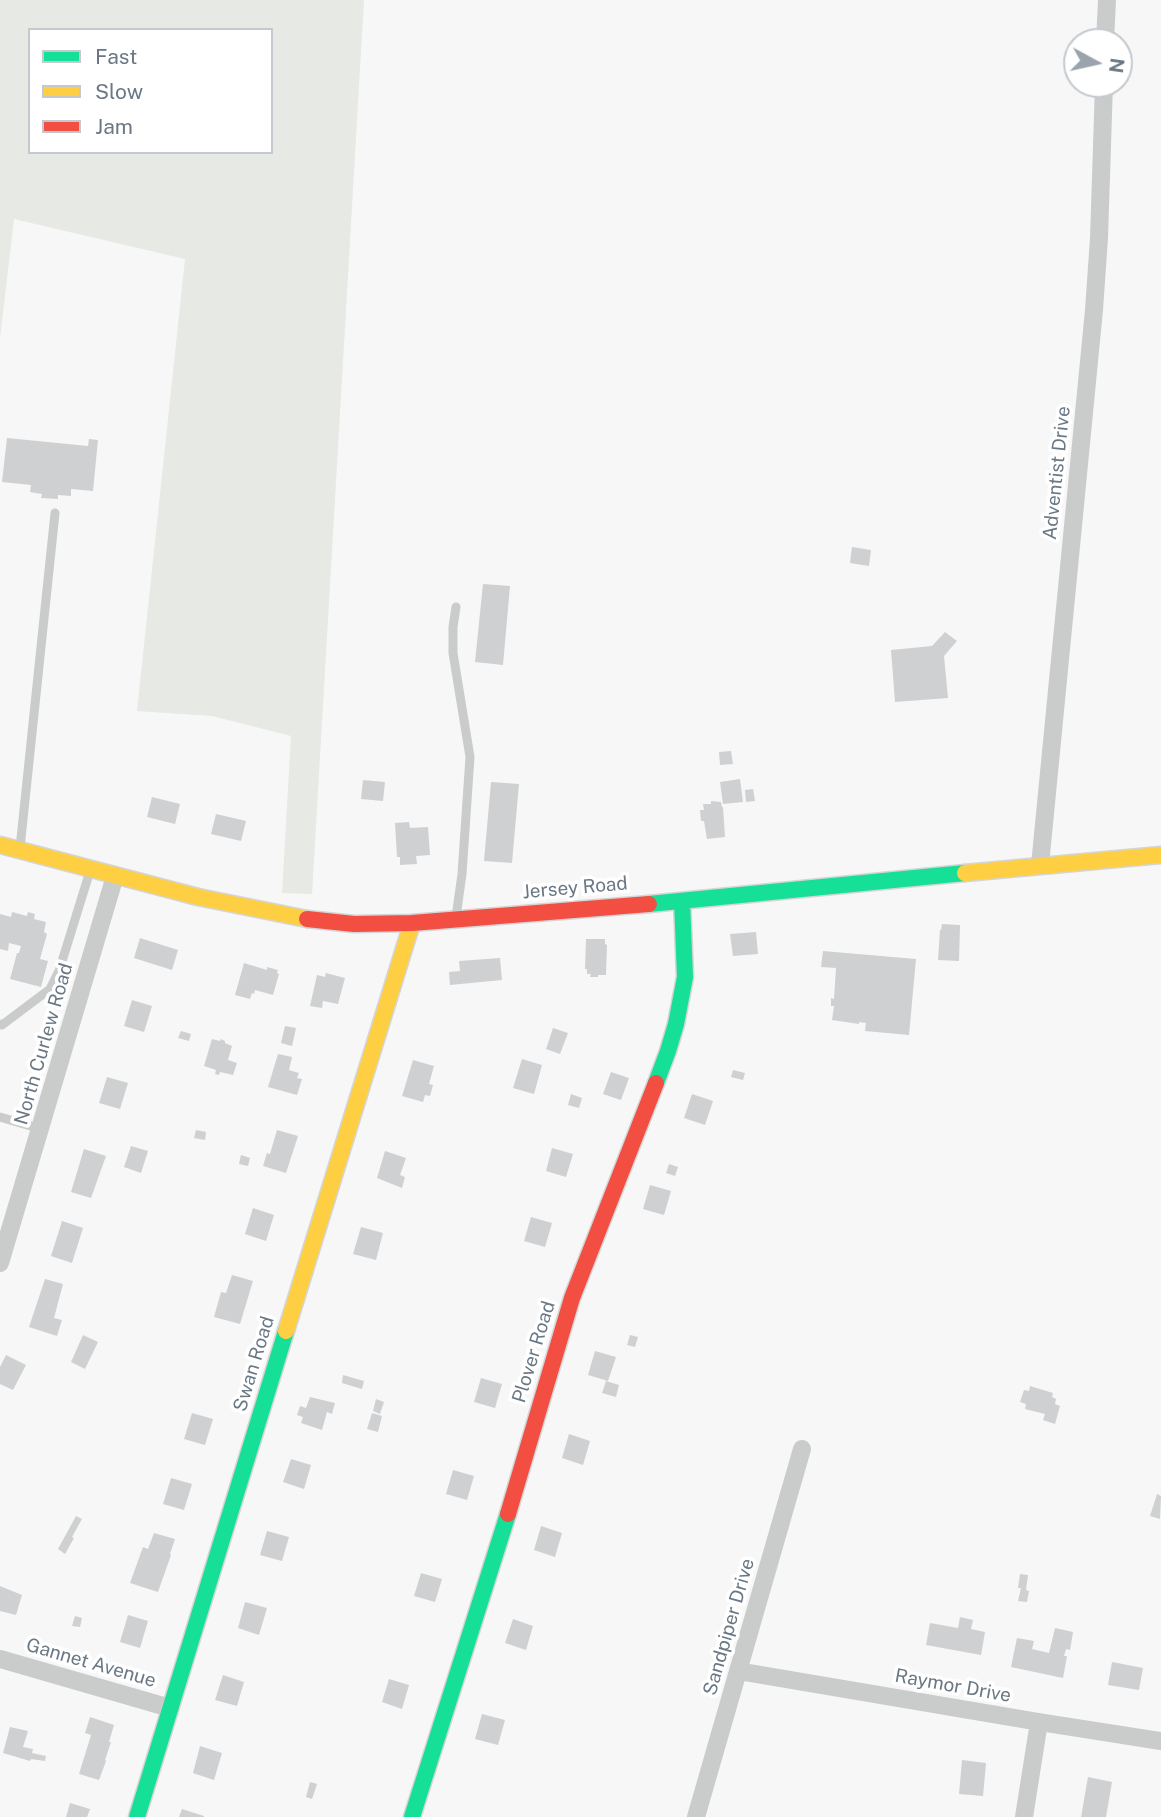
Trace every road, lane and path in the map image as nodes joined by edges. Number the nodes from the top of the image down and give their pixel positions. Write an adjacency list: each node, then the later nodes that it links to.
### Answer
1 (1107, 0): 2 (street)
2 (1106, 28)
3 (1104, 98): 9 (street, Adventist Drive)
4 (55, 513): 7 (lane)
5 (456, 607): 13 (lane)
6 (0, 845): 7 (street, Jersey Road)
7 (20, 849): 10 (street, Jersey Road)
8 (1161, 855): 9 (street, Jersey Road)
9 (1040, 865): 12 (street, Jersey Road)
10 (91, 870): 11 (street, Jersey Road); 15 (lane)
11 (115, 876): 14 (street, Jersey Road); 17 (street, North Curlew Road)
12 (682, 901): 13 (street, Jersey Road); 26 (street, Plover Road)
13 (456, 919): 14 (street, Jersey Road)
14 (412, 923): 22 (street, Swan Road)
15 (0, 1024)
16 (0, 1117): 17 (lane)
17 (41, 1129): 18 (street, North Curlew Road)
18 (0, 1263)
19 (802, 1448): 21 (street, Sandpiper Drive)
20 (0, 1658): 22 (street, Gannet Avenue)
21 (738, 1671): 23 (street, Raymor Drive); 27 (street, Sandpiper Drive)
22 (170, 1708): 25 (street, Swan Road)
23 (1039, 1722): 24 (street, Raymor Drive); 28 (street)
24 (1161, 1741)
25 (137, 1817)
26 (412, 1817)
27 (696, 1817)
28 (1024, 1817)

